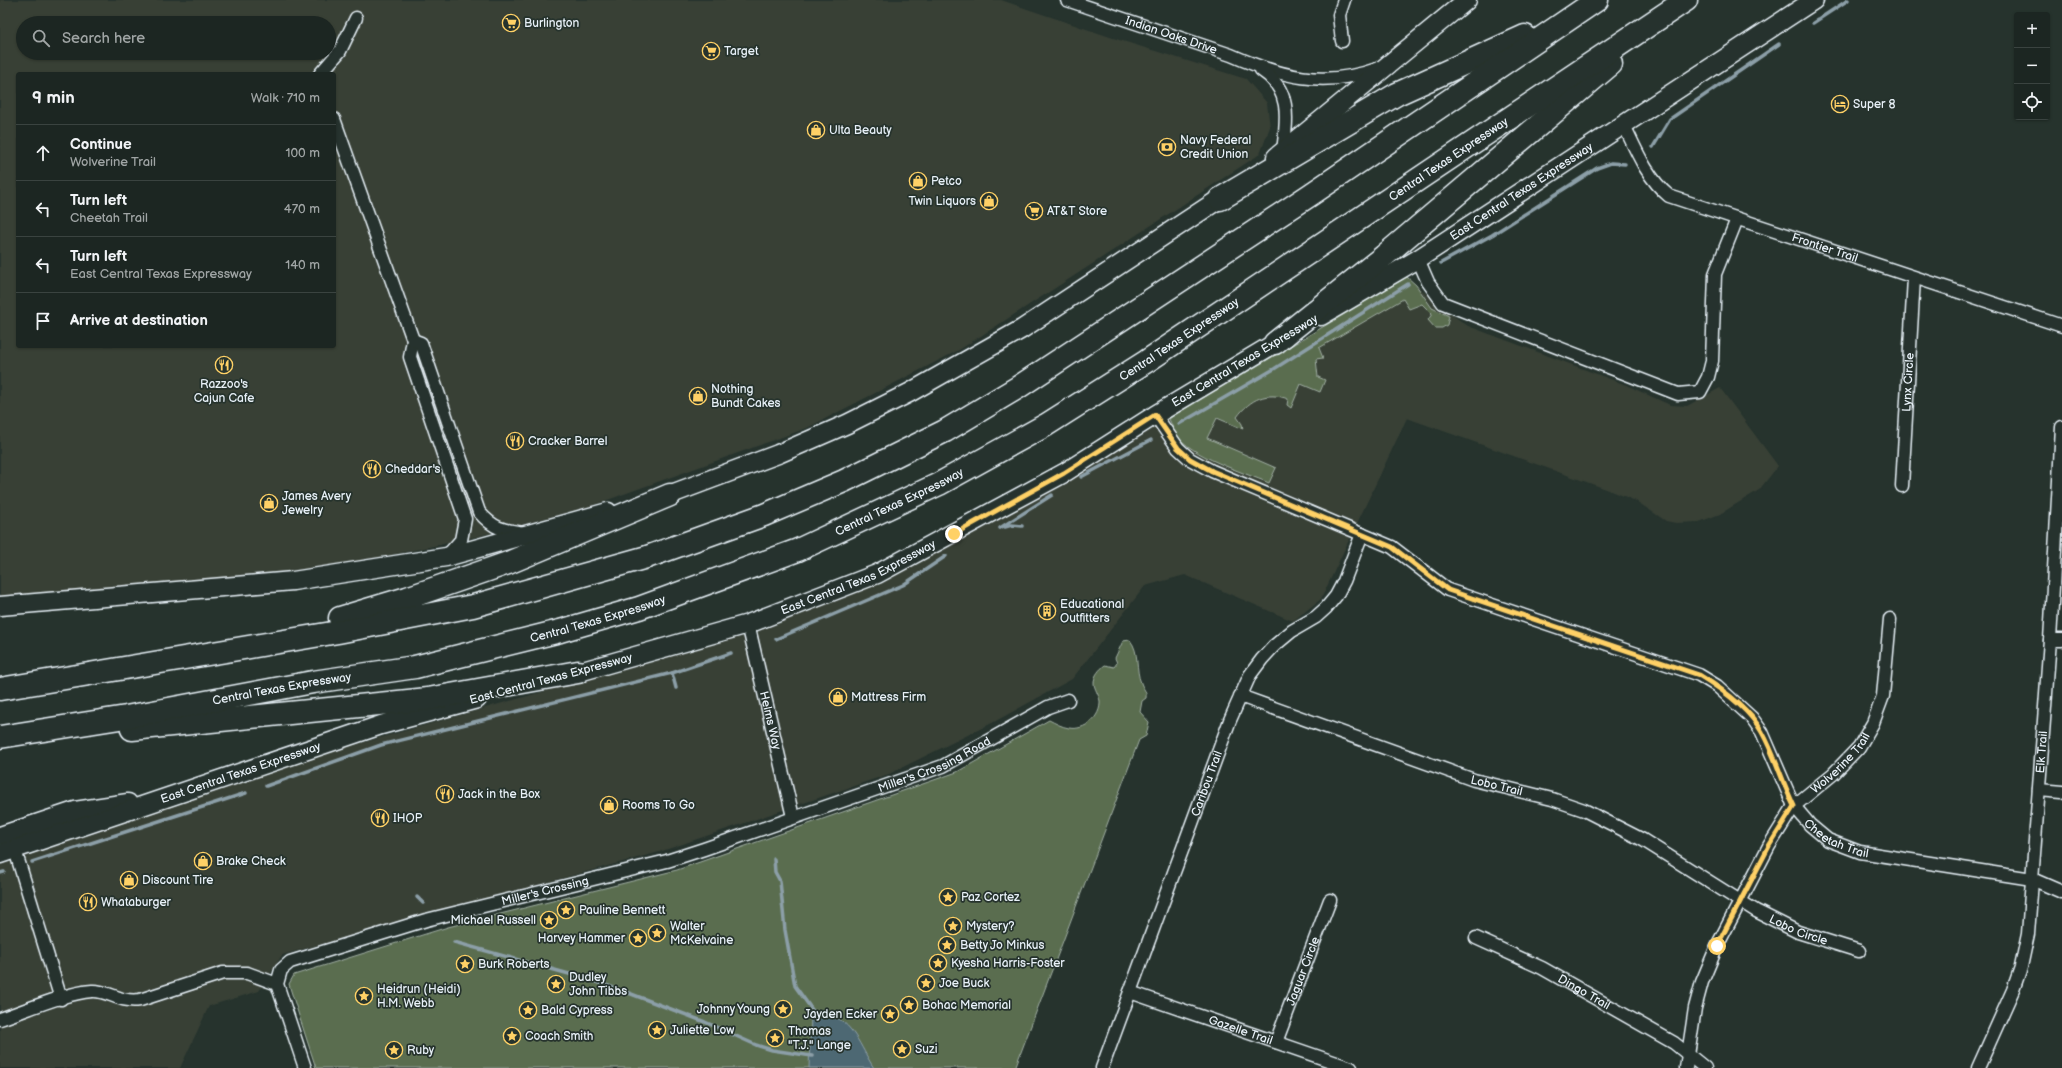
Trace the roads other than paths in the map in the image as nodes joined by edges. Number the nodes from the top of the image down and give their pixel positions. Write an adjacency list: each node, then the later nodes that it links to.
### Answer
1 (1067, 0): 13 (street, Indian Oaks Drive)
2 (1344, 0): 9 (street)
3 (1468, 0): 12 (main road)
4 (1686, 0): 8 (highway, Central Texas Expressway)
5 (1814, 0): 16 (main road, East Central Texas Expressway)
6 (1589, 5): 18 (highway); 37 (highway)
7 (356, 18): 10 (street)
8 (1636, 34): 24 (highway); 42 (highway, Central Texas Expressway)
9 (1342, 41)
10 (336, 56)
11 (332, 60): 14 (street)
12 (1393, 62): 13 (street); 17 (main road)
13 (1252, 64): 17 (street)
14 (322, 72)
15 (336, 125): 23 (street)
16 (1624, 125): 19 (street, Frontier Trail); 20 (main road, East Central Texas Expressway)
17 (1283, 151): 18 (main road)
18 (1220, 199): 28 (main road)
19 (1737, 219): 20 (street); 21 (street, Frontier Trail)
20 (1418, 259): 24 (main road, East Central Texas Expressway)
21 (1914, 278): 22 (street, Frontier Trail); 27 (street, Lynx Circle)
22 (2062, 326)
23 (413, 340): 29 (street); 31 (street)
24 (1275, 343): 25 (main road, East Central Texas Expressway)
25 (1155, 415): 30 (street, Cheetah Trail); 34 (main road, East Central Texas Expressway)
26 (2062, 427): 35 (street, Elk Trail)
27 (1902, 486)
28 (670, 495): 29 (main road); 37 (highway)
29 (528, 534): 31 (main road)
30 (1362, 534): 40 (street, Caribou Trail); 46 (street, Cheetah Trail)
31 (446, 557): 32 (main road)
32 (0, 606)
33 (1890, 619): 46 (street, Wolverine Trail)
34 (748, 624): 38 (main road, East Central Texas Expressway); 47 (street, Helms Way)
35 (2050, 640): 36 (street); 43 (street, Elk Trail)
36 (2062, 640)
37 (134, 666): 39 (highway)
38 (578, 672): 42 (highway); 45 (main road, East Central Texas Expressway)
39 (0, 689)
40 (1240, 696): 53 (street, Lobo Trail); 57 (street, Caribou Trail)
41 (1068, 700): 47 (street, Miller's Crossing Road)
42 (9, 736)
43 (2038, 790): 44 (street); 50 (street, Elk Trail)
44 (2062, 792)
45 (162, 799): 48 (main road); 49 (main road, East Central Texas Expressway)
46 (1794, 806): 50 (street, Cheetah Trail); 53 (street, Wolverine Trail)
47 (794, 817): 56 (street, Miller's Crossing)
48 (0, 836)
49 (7, 852): 58 (street)
50 (2032, 879): 51 (street, Cheetah Trail); 67 (street, Elk Trail)
51 (2062, 892)
52 (1330, 900): 60 (street, Jaguar Circle)
53 (1741, 900): 55 (street, Lobo Circle); 61 (street, Wolverine Trail)
54 (1476, 938): 61 (street, Dingo Trail)
55 (1859, 951)
56 (277, 984): 58 (street); 62 (street)
57 (1130, 992): 60 (street, Gazelle Trail); 63 (street, Caribou Trail)
58 (61, 999): 59 (street)
59 (0, 1019)
60 (1276, 1042): 64 (street, Gazelle Trail)
61 (1688, 1054): 65 (street, Wolverine Trail); 66 (street, Dingo Trail)
62 (305, 1068)
63 (1102, 1068)
64 (1351, 1068)
65 (1686, 1068)
66 (1705, 1068)
67 (1978, 1068)

